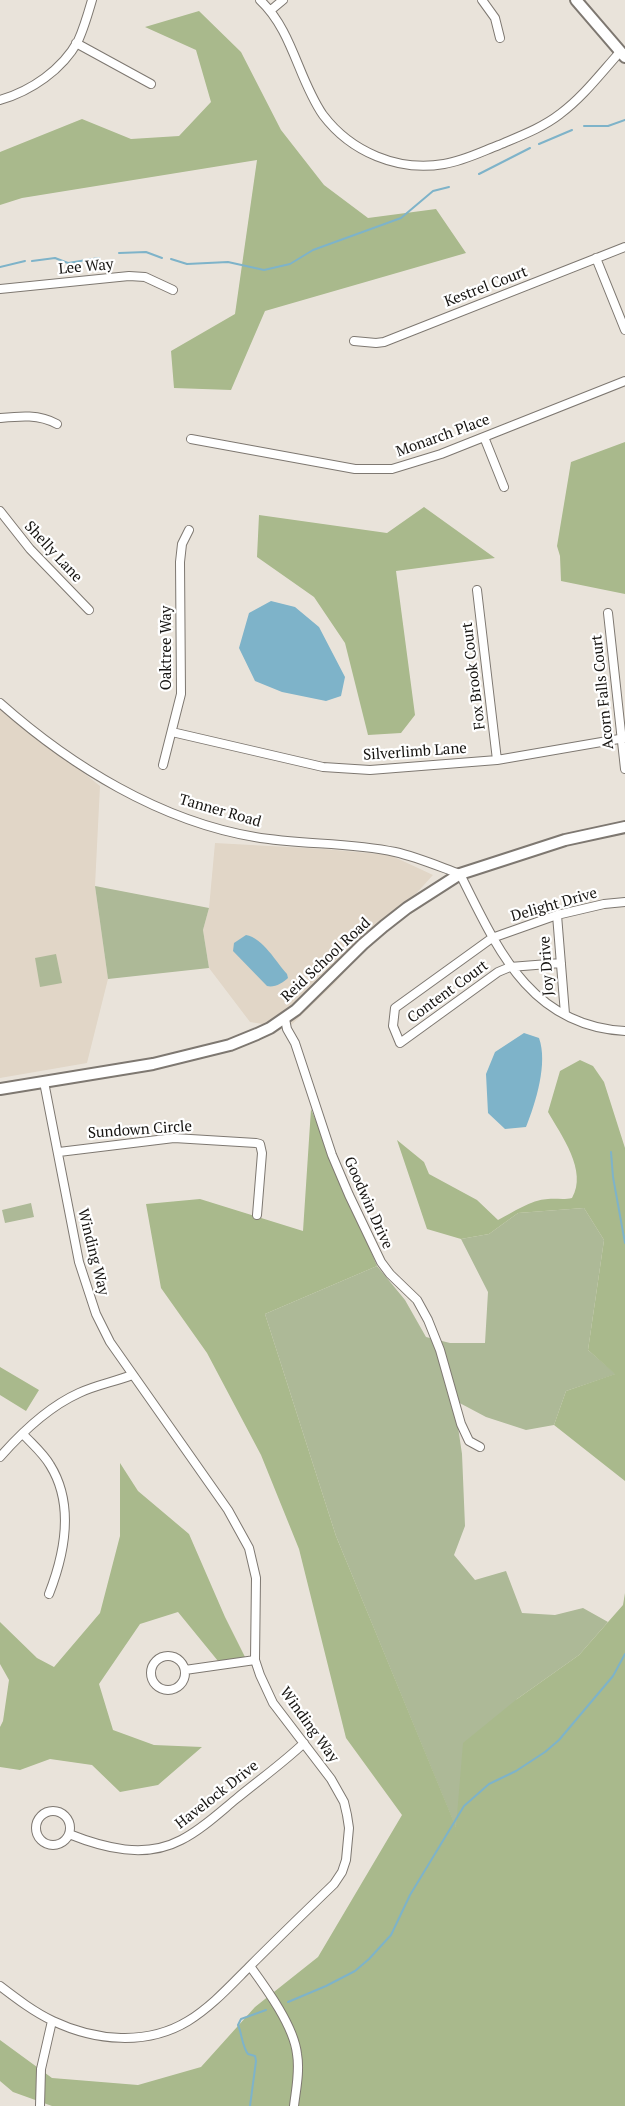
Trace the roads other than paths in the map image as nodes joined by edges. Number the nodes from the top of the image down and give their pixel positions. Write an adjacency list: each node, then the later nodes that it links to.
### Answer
1 (92, 0): 8 (street)
2 (261, 0): 6 (street)
3 (283, 0): 6 (street)
4 (482, 0): 7 (street)
5 (576, 0): 9 (street)
6 (271, 10): 9 (street)
7 (500, 38)
8 (76, 43): 10 (street); 11 (street)
9 (623, 55)
10 (151, 84)
11 (0, 100)
12 (625, 247): 13 (street, Kestrel Court)
13 (596, 258): 16 (street); 17 (street, Kestrel Court)
14 (0, 289): 15 (street, Lee Way)
15 (173, 290)
16 (625, 330)
17 (354, 341)
18 (625, 381): 21 (street, Monarch Place)
19 (0, 418): 20 (street)
20 (57, 424)
21 (484, 437): 22 (street, Monarch Place); 23 (street)
22 (191, 439)
23 (504, 487)
24 (0, 511): 27 (street, Shelly Lane)
25 (189, 530): 30 (street, Oaktree Way)
26 (477, 590): 32 (street, Fox Brook Court)
27 (89, 610)
28 (608, 613): 31 (street, Acorn Falls Court)
29 (0, 703): 36 (street, Tanner Road)
30 (172, 732): 32 (street, Silverlimb Lane); 33 (street, Oaktree Way)
31 (623, 738): 32 (street, Silverlimb Lane); 34 (street, Acorn Falls Court)
32 (497, 760)
33 (163, 765)
34 (625, 769)
35 (625, 827): 36 (street, Reid School Road)
36 (460, 874): 39 (street); 43 (street, Reid School Road)
37 (625, 902): 38 (street, Delight Drive)
38 (557, 915): 39 (street, Delight Drive); 40 (street, Joy Drive)
39 (492, 938): 41 (street); 41 (street, Content Court)
40 (561, 963): 41 (street, Content Court); 42 (street, Joy Drive)
41 (510, 967): 42 (street)
42 (564, 1014): 44 (street)
43 (285, 1019): 45 (street, Reid School Road); 51 (street, Goodwin Drive)
44 (625, 1030)
45 (44, 1082): 46 (street, Reid School Road); 47 (street, Winding Way)
46 (0, 1089)
47 (59, 1152): 48 (street, Sundown Circle); 49 (street, Winding Way)
48 (257, 1215)
49 (132, 1375): 50 (street); 54 (street, Winding Way)
50 (23, 1434): 52 (street); 53 (street)
51 (480, 1447)
52 (0, 1457)
53 (49, 1594)
54 (255, 1660): 55 (street); 56 (street, Winding Way)
55 (185, 1670): 55 (street)
56 (304, 1743): 57 (street, Havelock Drive); 58 (street, Winding Way)
57 (69, 1834): 57 (street)
58 (250, 1966): 60 (street, Winding Way); 62 (street)
59 (0, 1986): 60 (street, Winding Way)
60 (52, 2021): 61 (street)
61 (40, 2106)
62 (294, 2106)

